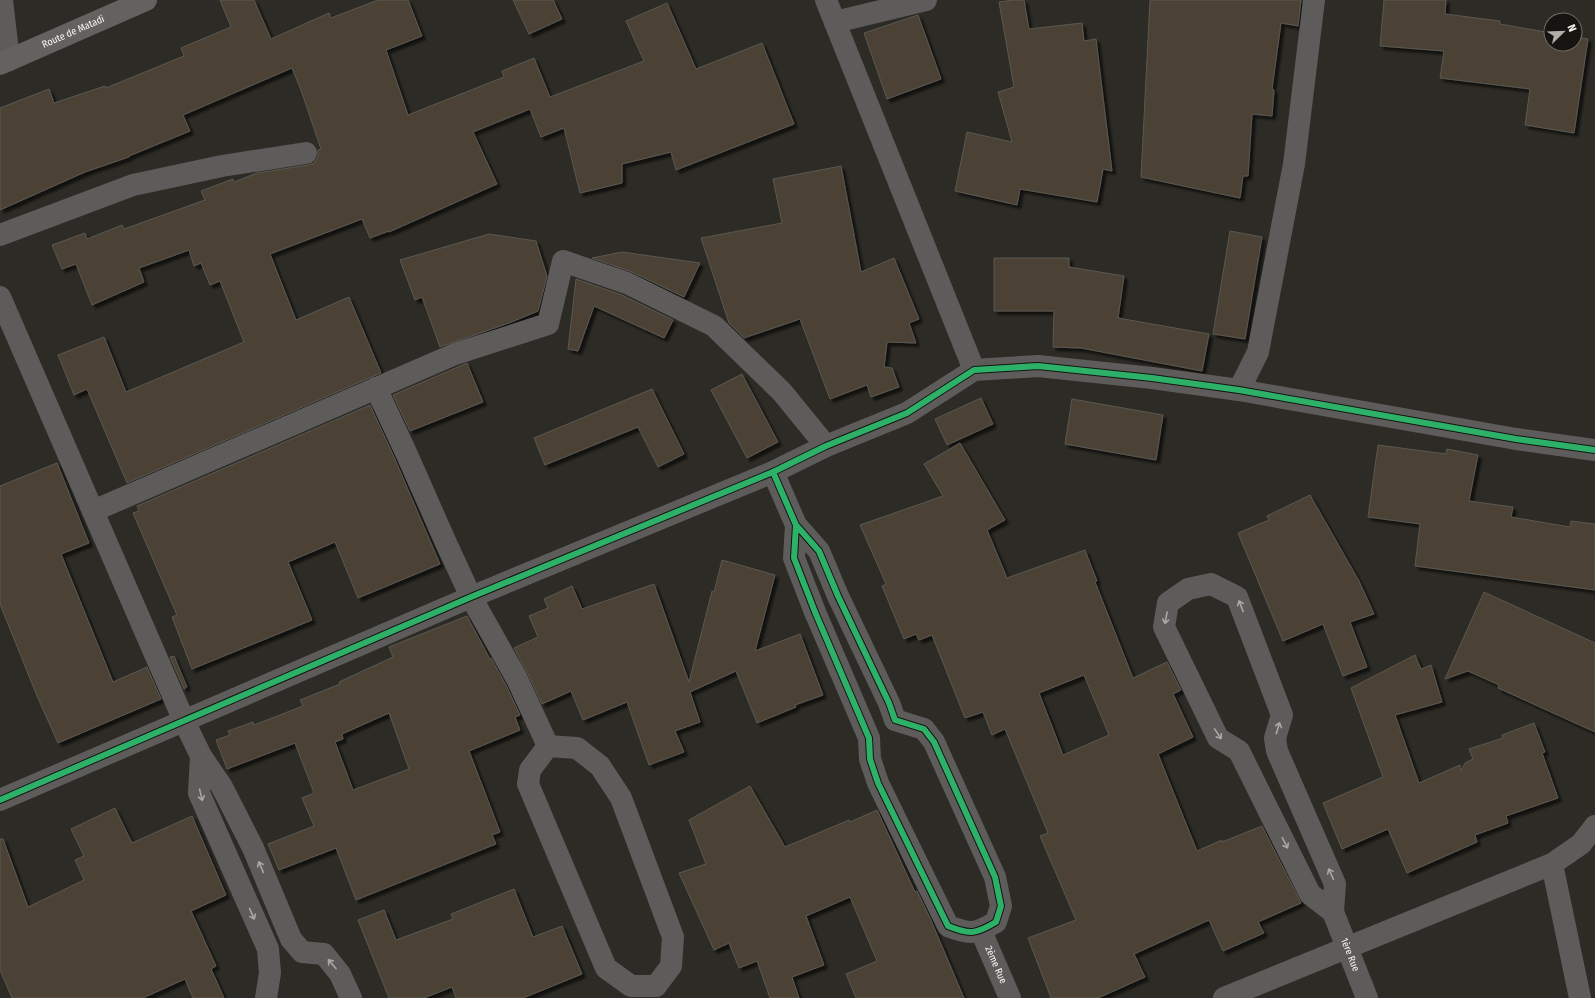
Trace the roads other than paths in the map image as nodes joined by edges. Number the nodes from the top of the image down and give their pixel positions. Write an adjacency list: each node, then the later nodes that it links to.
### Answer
1 (2, 0): 7 (street)
2 (146, 0): 7 (highway, Route de Matadi)
3 (826, 0): 6 (street)
4 (926, 0): 6 (street)
5 (1314, 0): 13 (street)
6 (835, 22): 11 (street)
7 (4, 62)
8 (306, 152): 9 (street)
9 (0, 235)
10 (0, 298): 17 (street)
11 (974, 370): 13 (street); 14 (street)
12 (376, 388): 14 (street); 17 (street); 19 (street)
13 (1239, 390): 15 (street)
14 (826, 446): 16 (street)
15 (1595, 450)
16 (773, 472): 18 (street); 19 (street)
17 (93, 511): 22 (street)
18 (796, 525): 20 (street); 21 (street)
19 (471, 597): 22 (street); 23 (street)
20 (889, 703): 21 (street); 31 (street)
21 (860, 715): 31 (street)
22 (184, 721): 25 (street); 27 (street)
23 (548, 746): 35 (street); 35 (street)
24 (1277, 751): 26 (street); 26 (street, one-way to 26); 30 (street, one-way to 24)
25 (201, 756): 32 (street, one-way to 25); 34 (street, one-way to 34)
26 (1245, 764): 30 (street, one-way to 30)
27 (0, 800)
28 (1595, 826): 29 (street)
29 (1552, 864): 33 (street); 41 (street)
30 (1333, 912): 33 (street, 1ère Rue)
31 (981, 931): 38 (street, 2ème Rue)
32 (292, 939): 34 (street); 37 (street, one-way to 32)
33 (1346, 947): 39 (street); 40 (street, 1ère Rue)
34 (268, 949): 36 (street)
35 (659, 992)
36 (266, 998)
37 (351, 998)
38 (1010, 998)
39 (1224, 998)
40 (1367, 998)
41 (1580, 998)

